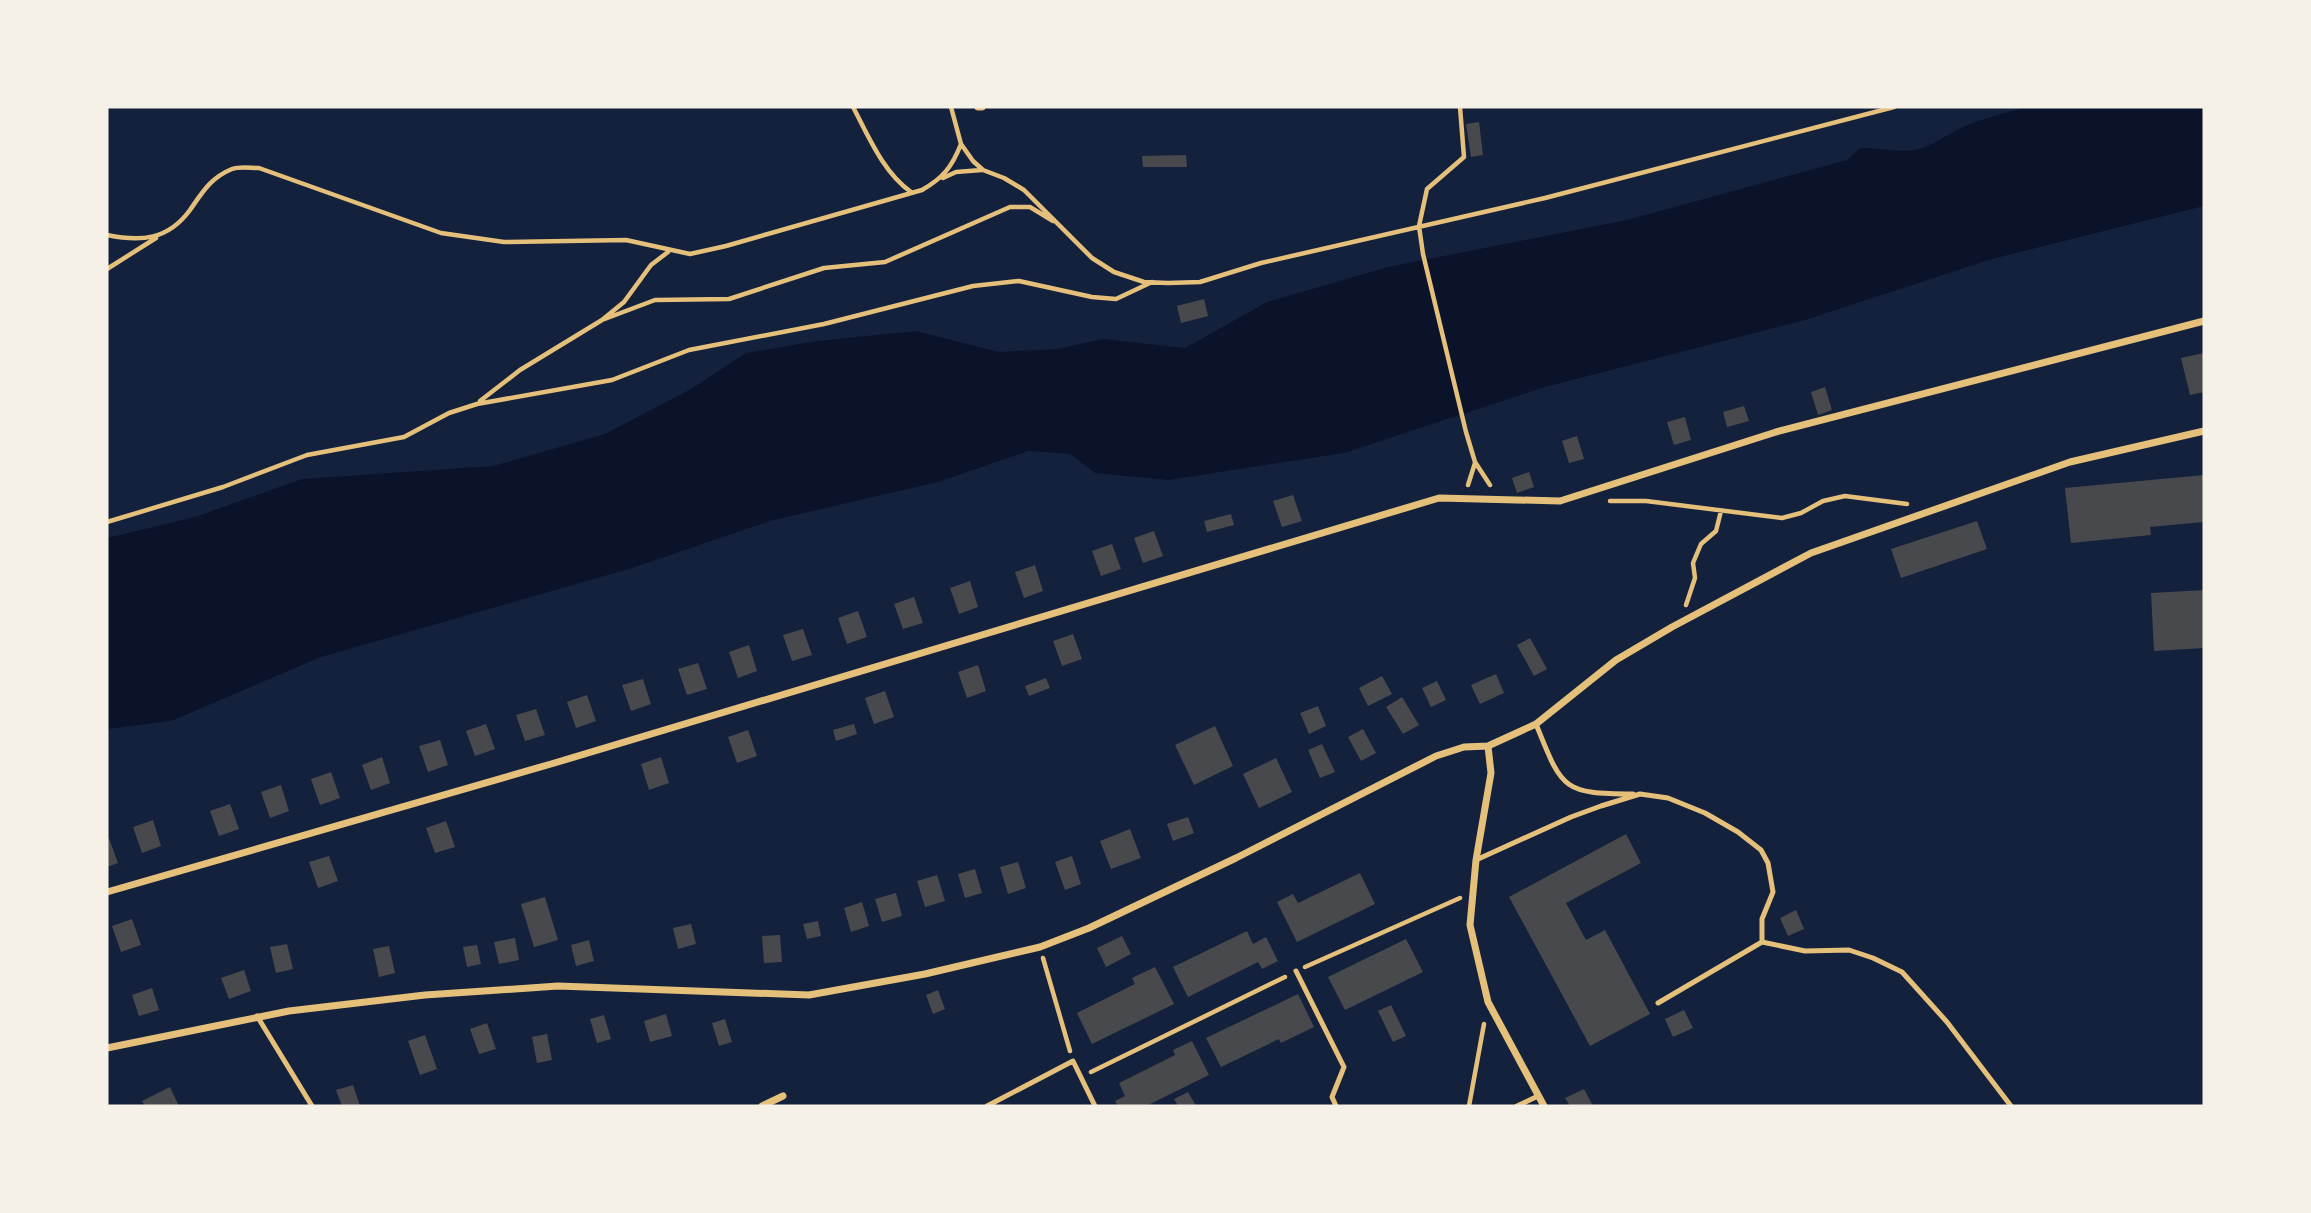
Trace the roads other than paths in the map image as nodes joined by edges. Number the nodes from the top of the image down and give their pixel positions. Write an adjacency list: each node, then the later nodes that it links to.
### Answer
1 (2204, 321): 7 (street)
2 (2204, 431): 3 (street)
3 (1536, 724): 4 (street); 5 (lane)
4 (1488, 746): 6 (street); 11 (street)
5 (1640, 794): 6 (lane); 8 (lane)
6 (1476, 860): 14 (street)
7 (107, 892)
8 (1762, 942): 10 (lane); 22 (lane)
9 (1296, 971): 19 (lane)
10 (1658, 1003)
11 (257, 1016): 12 (street); 15 (lane)
12 (107, 1048)
13 (783, 1096): 16 (street)
14 (1538, 1096): 20 (lane); 21 (street)
15 (312, 1106)
16 (761, 1106)
17 (988, 1106): 18 (lane)
18 (1095, 1106)
19 (1336, 1106)
20 (1517, 1106)
21 (1544, 1106)
22 (2011, 1106)

